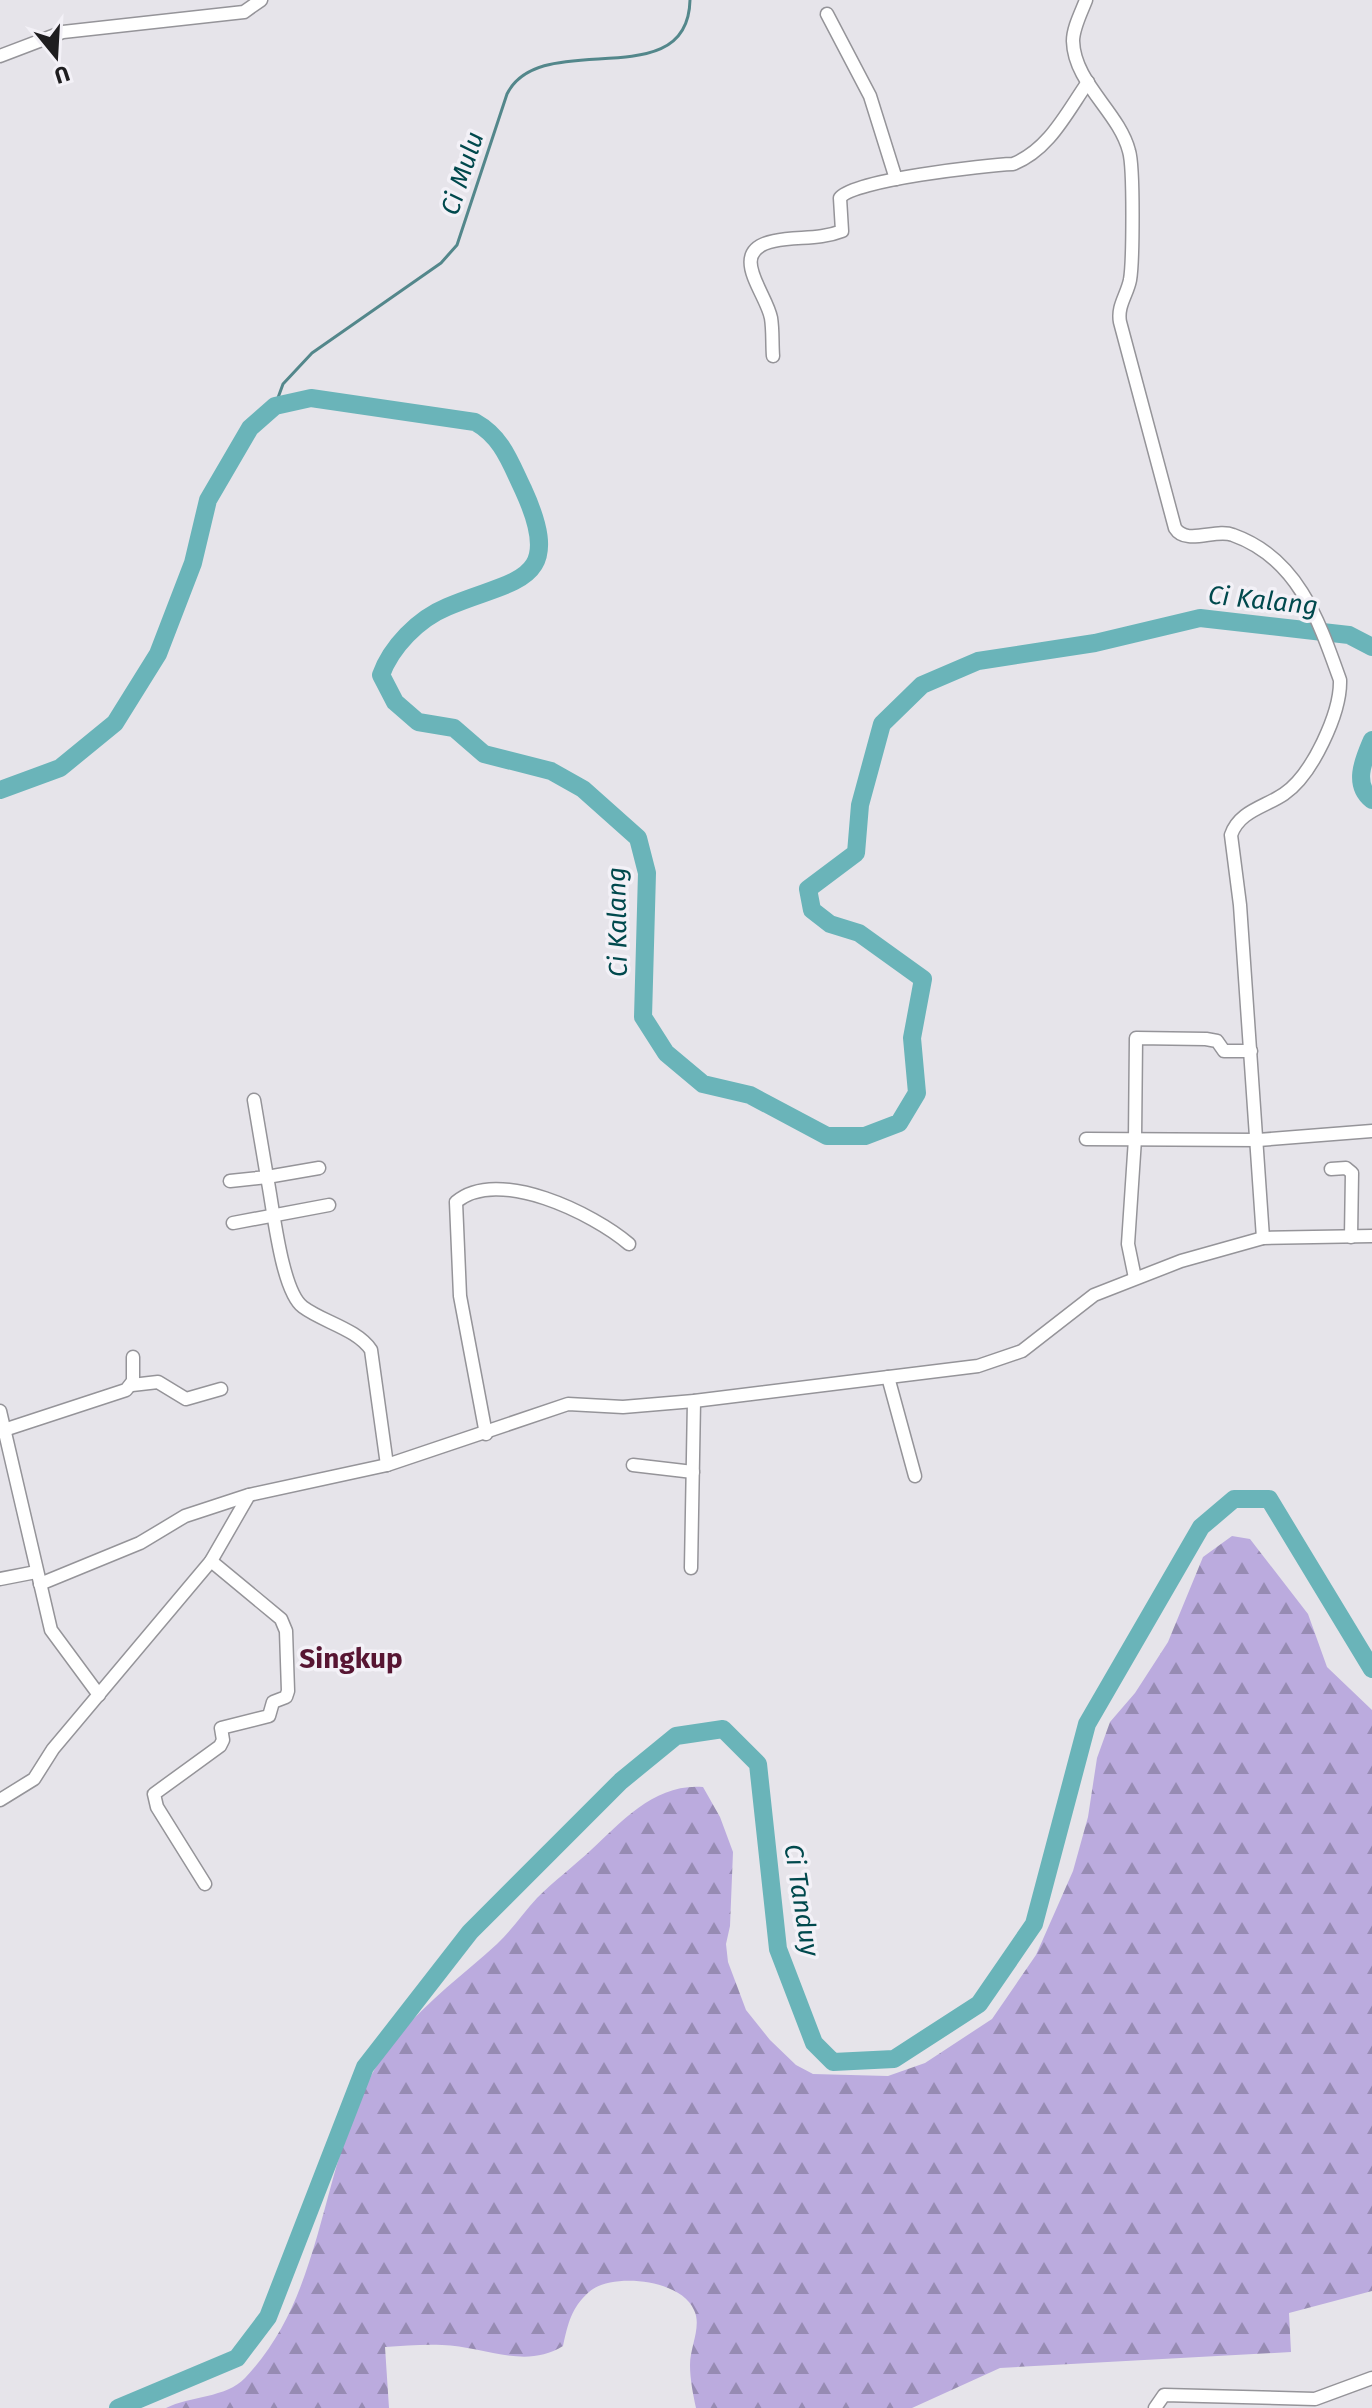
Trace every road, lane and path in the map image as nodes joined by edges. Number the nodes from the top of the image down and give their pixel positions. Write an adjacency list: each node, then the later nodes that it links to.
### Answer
1 (261, 0): 4 (street)
2 (1086, 0): 5 (street)
3 (827, 14): 6 (street)
4 (0, 56)
5 (1088, 82): 6 (street); 8 (street)
6 (896, 179): 7 (street)
7 (773, 356)
8 (1251, 1051): 12 (street); 13 (street)
9 (254, 1100): 16 (street)
10 (1372, 1131): 13 (street)
11 (1086, 1139): 12 (street)
12 (1135, 1139): 13 (street); 25 (street)
13 (1258, 1140): 23 (street)
14 (319, 1168): 16 (street)
15 (1331, 1169): 22 (street)
16 (267, 1177): 17 (street); 19 (street)
17 (230, 1181)
18 (329, 1205): 19 (street)
19 (275, 1215): 20 (street); 34 (street)
20 (233, 1223)
21 (1372, 1236): 22 (street)
22 (1351, 1237): 23 (street)
23 (1263, 1238): 25 (street)
24 (629, 1244): 33 (street)
25 (1135, 1278): 27 (street)
26 (133, 1357): 28 (street)
27 (888, 1377): 30 (street); 37 (street)
28 (132, 1385): 29 (street); 32 (street)
29 (221, 1389)
30 (694, 1401): 33 (street); 36 (street)
31 (0, 1411): 32 (street)
32 (7, 1429): 41 (street)
33 (486, 1434): 34 (street)
34 (387, 1465): 38 (street)
35 (633, 1465): 36 (street)
36 (693, 1472): 40 (street)
37 (915, 1476)
38 (249, 1495): 39 (street); 41 (street)
39 (211, 1561): 43 (street); 45 (street)
40 (691, 1568)
41 (38, 1578): 42 (street); 43 (street)
42 (0, 1579)
43 (99, 1695): 44 (street)
44 (0, 1800)
45 (205, 1884)
46 (1372, 2378): 47 (street)
47 (1315, 2403): 48 (street)
48 (1155, 2408)

